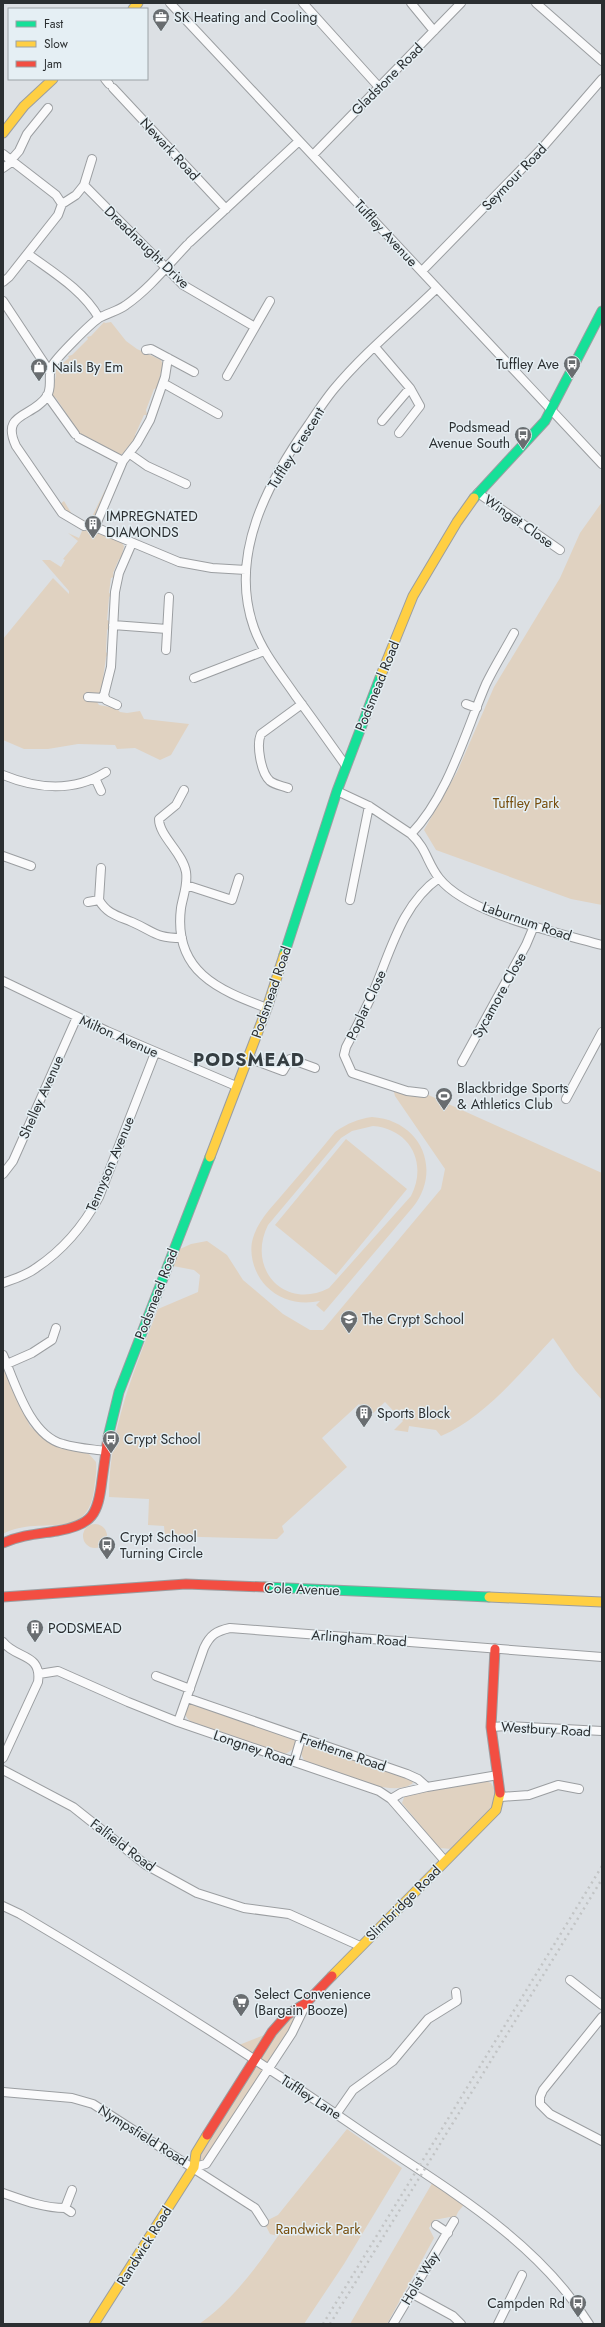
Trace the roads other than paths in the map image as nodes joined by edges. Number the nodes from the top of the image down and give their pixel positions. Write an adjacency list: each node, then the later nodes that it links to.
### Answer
1 (170, 3): 14 (street, Tuffley Avenue)
2 (303, 3): 11 (street)
3 (411, 3): 6 (street)
4 (461, 3): 6 (street, Gladstone Road)
5 (536, 3): 7 (street)
6 (434, 31): 11 (street, Gladstone Road)
7 (602, 62)
8 (602, 79): 25 (street, Seymour Road)
9 (52, 80): 13 (main road)
10 (109, 84): 22 (street, Newark Road)
11 (378, 86): 16 (street, Gladstone Road)
12 (48, 108): 18 (street)
13 (3, 133)
14 (299, 141): 16 (street, Tuffley Avenue); 22 (street)
15 (3, 154): 18 (street)
16 (313, 155): 25 (street, Tuffley Avenue)
17 (92, 159): 20 (street)
18 (12, 161): 19 (street); 21 (street)
19 (3, 168)
20 (84, 185): 21 (street); 24 (street, Dreadnaught Drive)
21 (62, 204): 23 (street)
22 (226, 209): 24 (street)
23 (28, 254): 26 (street); 31 (street)
24 (165, 268): 31 (street); 32 (street, Dreadnaught Drive)
25 (422, 271): 27 (street, Tuffley Avenue)
26 (3, 282)
27 (437, 288): 33 (street, Tuffley Crescent); 42 (street, Tuffley Avenue)
28 (3, 301): 36 (street)
29 (270, 301): 32 (street)
30 (602, 311): 42 (main road, Podsmead Road)
31 (99, 318): 36 (street)
32 (255, 327): 38 (street)
33 (375, 347): 40 (street); 54 (street, Tuffley Crescent)
34 (146, 350): 35 (street)
35 (168, 358): 37 (street); 39 (street)
36 (50, 372): 41 (street)
37 (194, 372)
38 (227, 376)
39 (163, 383): 43 (street); 46 (street)
40 (410, 388): 44 (street); 45 (street)
41 (47, 395): 47 (street); 51 (street)
42 (551, 410): 48 (street, Tuffley Avenue); 50 (main road, Podsmead Road)
43 (218, 414)
44 (382, 422)
45 (400, 433)
46 (130, 454): 47 (street); 49 (street)
47 (123, 461): 52 (street)
48 (602, 464)
49 (186, 484)
50 (478, 493): 53 (street, Winget Close); 68 (main road, Podsmead Road)
51 (84, 526)
52 (132, 543): 54 (street); 56 (street)
53 (560, 550)
54 (246, 570): 60 (street, Tuffley Crescent)
55 (169, 597): 57 (street)
56 (113, 625): 57 (street); 63 (street)
57 (167, 629): 59 (street)
58 (514, 633): 67 (street)
59 (166, 650)
60 (264, 651): 61 (street); 64 (street, Tuffley Crescent)
61 (194, 678)
62 (88, 697): 63 (street)
63 (104, 698): 66 (street)
64 (302, 704): 68 (street, Tuffley Crescent); 72 (street)
65 (466, 704): 67 (street)
66 (117, 705)
67 (477, 708): 77 (street)
68 (346, 766): 75 (main road, Podsmead Road)
69 (106, 772): 71 (street)
70 (3, 775): 71 (street)
71 (96, 778): 74 (street)
72 (288, 788)
73 (184, 790): 83 (street)
74 (101, 791)
75 (337, 791): 76 (street, Laburnum Road); 91 (main road, Podsmead Road)
76 (369, 806): 77 (street, Laburnum Road); 85 (street)
77 (411, 834): 82 (street, Laburnum Road)
78 (3, 856): 79 (street)
79 (31, 866)
80 (101, 868): 84 (street)
81 (239, 878): 83 (street)
82 (439, 878): 87 (street, Laburnum Road); 99 (street, Poplar Close)
83 (186, 885): 88 (street)
84 (99, 900): 86 (street); 88 (street)
85 (350, 900)
86 (88, 902)
87 (534, 926): 89 (street, Laburnum Road); 96 (street, Sycamore Close)
88 (182, 938): 91 (street)
89 (602, 945)
90 (3, 981): 92 (street, Milton Avenue)
91 (267, 1008): 95 (main road, Podsmead Road)
92 (76, 1018): 94 (street, Milton Avenue); 101 (street, Shelley Avenue)
93 (602, 1032): 100 (street)
94 (155, 1053): 98 (street, Milton Avenue); 102 (street, Tennyson Avenue)
95 (248, 1058): 97 (street); 98 (main road, Podsmead Road)
96 (462, 1062)
97 (315, 1068)
98 (236, 1086): 106 (main road, Podsmead Road)
99 (424, 1093)
100 (566, 1099)
101 (3, 1174)
102 (3, 1283)
103 (56, 1328): 105 (street)
104 (3, 1355): 105 (street)
105 (7, 1364): 106 (street)
106 (105, 1451): 107 (main road, Podsmead Road)
107 (3, 1543)
108 (3, 1597): 109 (main road, Cole Avenue)
109 (602, 1602)
110 (3, 1642): 113 (street)
111 (495, 1649): 112 (street, Arlingham Road); 115 (street, Arlingham Road); 118 (main road, Westbury Road)
112 (602, 1657)
113 (39, 1674): 117 (street, Longney Road); 121 (street)
114 (156, 1676): 115 (street)
115 (190, 1689): 116 (street, Arlingham Road)
116 (187, 1698): 117 (street, Arlingham Road); 120 (street, Fretherne Road)
117 (178, 1722): 122 (street, Longney Road)
118 (491, 1727): 119 (street, Westbury Road); 124 (main road, Westbury Road)
119 (602, 1731)
120 (301, 1738): 122 (street); 125 (street, Fretherne Road)
121 (3, 1758)
122 (294, 1762): 127 (street, Longney Road)
123 (3, 1770): 131 (street, Falfield Road)
124 (498, 1775): 125 (street); 128 (main road, Westbury Road)
125 (427, 1787): 127 (street)
126 (579, 1789): 128 (street)
127 (391, 1798): 129 (street, Longney Road)
128 (500, 1800): 129 (main road, Slimbridge Road)
129 (446, 1861): 131 (main road, Slimbridge Road)
130 (3, 1906): 137 (street, Tuffley Lane)
131 (360, 1946): 134 (main road, Slimbridge Road)
132 (570, 1980): 135 (street)
133 (459, 1999): 140 (street)
134 (306, 2003): 137 (main road, Slimbridge Road); 138 (street, Slimbridge Road)
135 (602, 2005)
136 (602, 2018): 141 (street)
137 (255, 2061): 138 (street, Tuffley Lane); 142 (main road, Randwick Road)
138 (267, 2069): 140 (street, Tuffley Lane); 142 (street, Randwick Road)
139 (3, 2092): 142 (street, Nympsfield Road)
140 (337, 2113): 155 (street, Tuffley Lane)
141 (602, 2141)
142 (194, 2168): 146 (street, Nympsfield Road); 151 (main road, Randwick Road)
143 (72, 2190): 144 (street)
144 (3, 2193)
145 (454, 2221): 148 (street, Holst Way)
146 (264, 2222)
147 (436, 2225): 148 (street)
148 (448, 2233): 150 (street, Holst Way)
149 (522, 2275): 154 (street)
150 (411, 2293): 152 (street, Holst Way); 153 (street)
151 (94, 2324)
152 (393, 2324)
153 (461, 2324)
154 (498, 2324)
155 (589, 2324)

